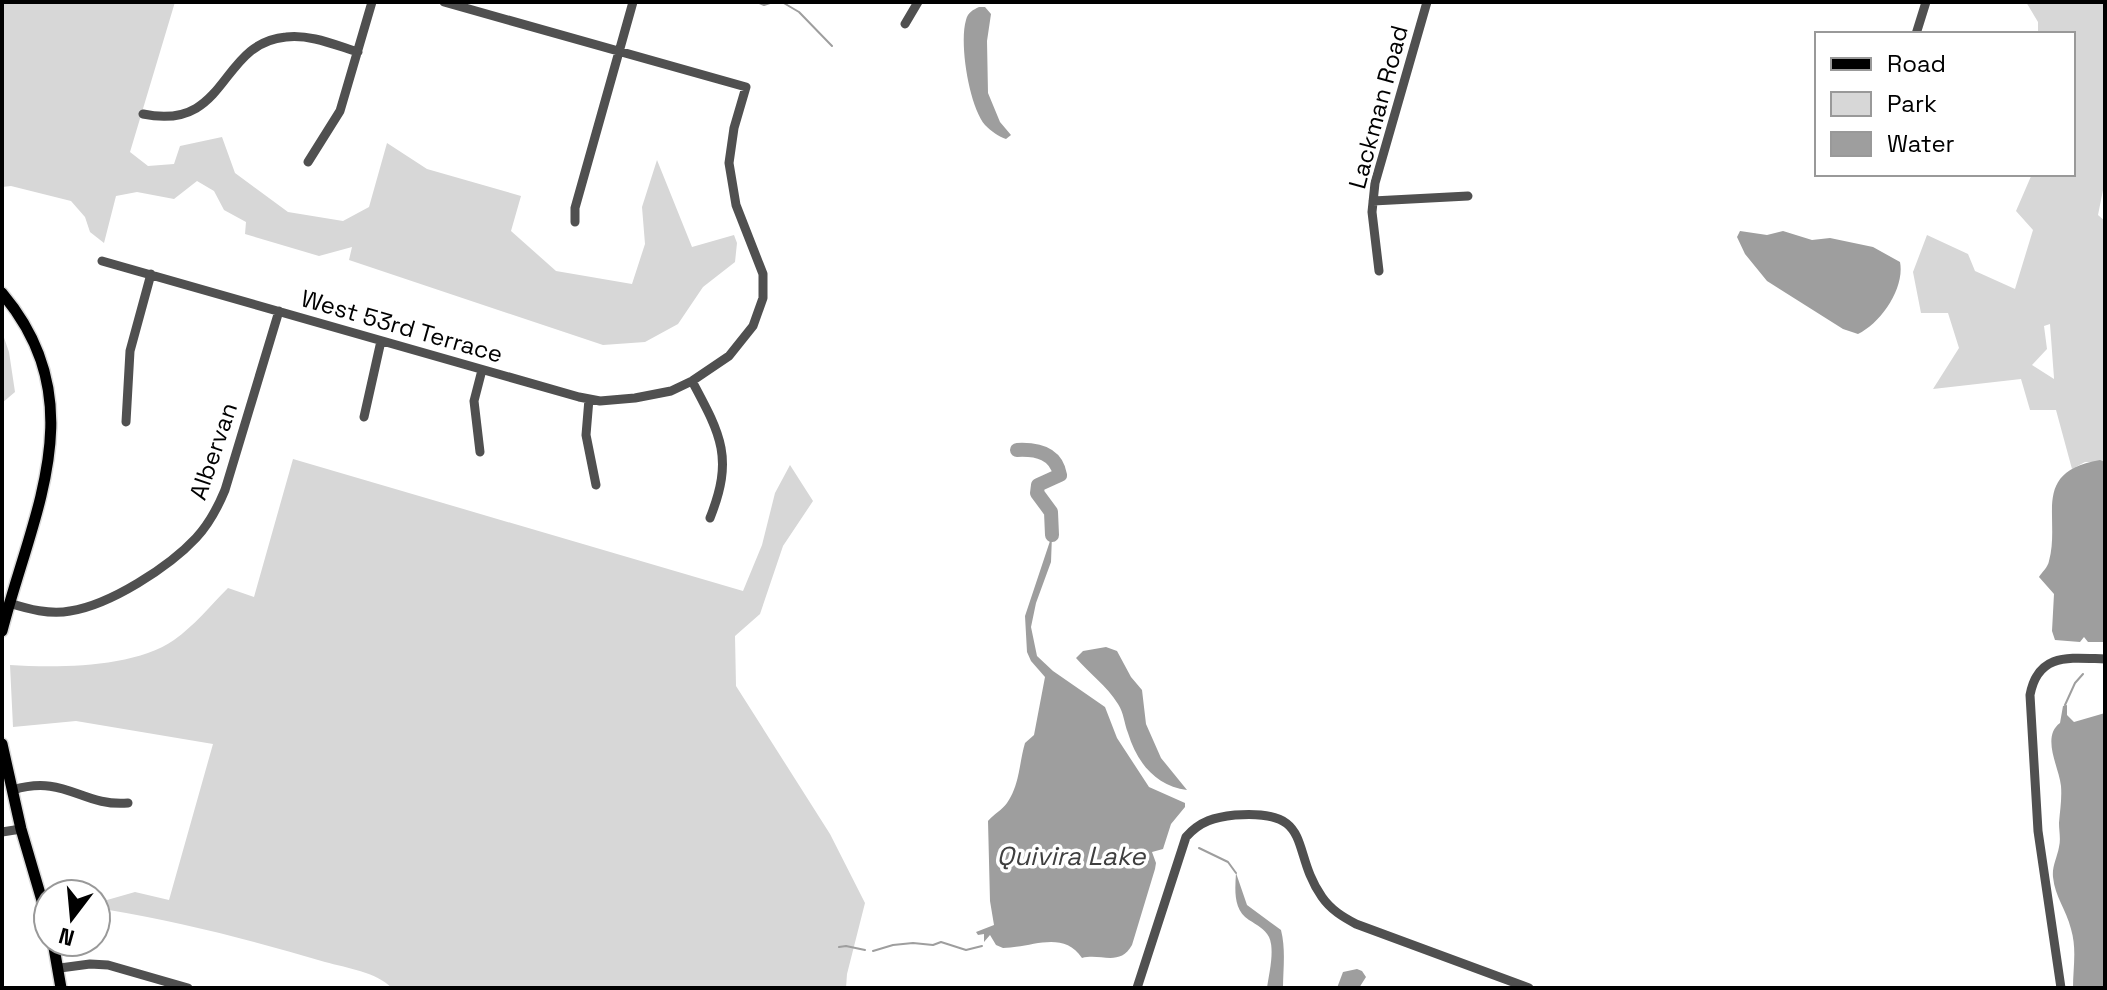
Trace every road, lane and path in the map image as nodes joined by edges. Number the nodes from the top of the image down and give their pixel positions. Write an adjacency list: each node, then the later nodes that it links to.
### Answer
1 (372, 2): 12 (street)
2 (444, 2): 8 (street)
3 (487, 2): 8 (street)
4 (633, 2): 11 (street)
5 (918, 2): 9 (street)
6 (1427, 2): 16 (street, Lackman Road)
7 (1926, 2): 10 (street)
8 (484, 13): 11 (street)
9 (905, 24)
10 (1917, 32)
11 (619, 51): 17 (street); 25 (street, West 53rd Terrace)
12 (358, 52): 13 (street); 14 (street)
13 (143, 114)
14 (308, 162)
15 (1468, 196): 16 (street)
16 (1373, 201): 19 (street, Lackman Road)
17 (575, 222)
18 (102, 261): 20 (street, West 53rd Terrace)
19 (1379, 271)
20 (151, 274): 22 (street, West 53rd Terrace); 28 (street)
21 (2, 293): 32 (main road)
22 (279, 311): 23 (street, West 53rd Terrace); 32 (street, Albervan)
23 (381, 341): 24 (street, West 53rd Terrace); 27 (street)
24 (482, 370): 26 (street, West 53rd Terrace); 29 (street)
25 (692, 381): 26 (street, West 53rd Terrace); 31 (street)
26 (589, 399): 30 (street)
27 (364, 417)
28 (126, 422)
29 (480, 452)
30 (596, 485)
31 (710, 518)
32 (9, 603): 33 (main road)
33 (2, 631)
34 (2105, 659): 47 (street)
35 (2, 744): 36 (main road)
36 (13, 790): 37 (street); 38 (main road)
37 (128, 803)
38 (21, 829): 39 (street); 40 (main road)
39 (2, 832)
40 (35, 878)
41 (57, 958): 42 (main road)
42 (60, 968): 43 (street); 44 (main road)
43 (181, 987)
44 (61, 988)
45 (1137, 988): 46 (street)
46 (1529, 988)
47 (2061, 988)

